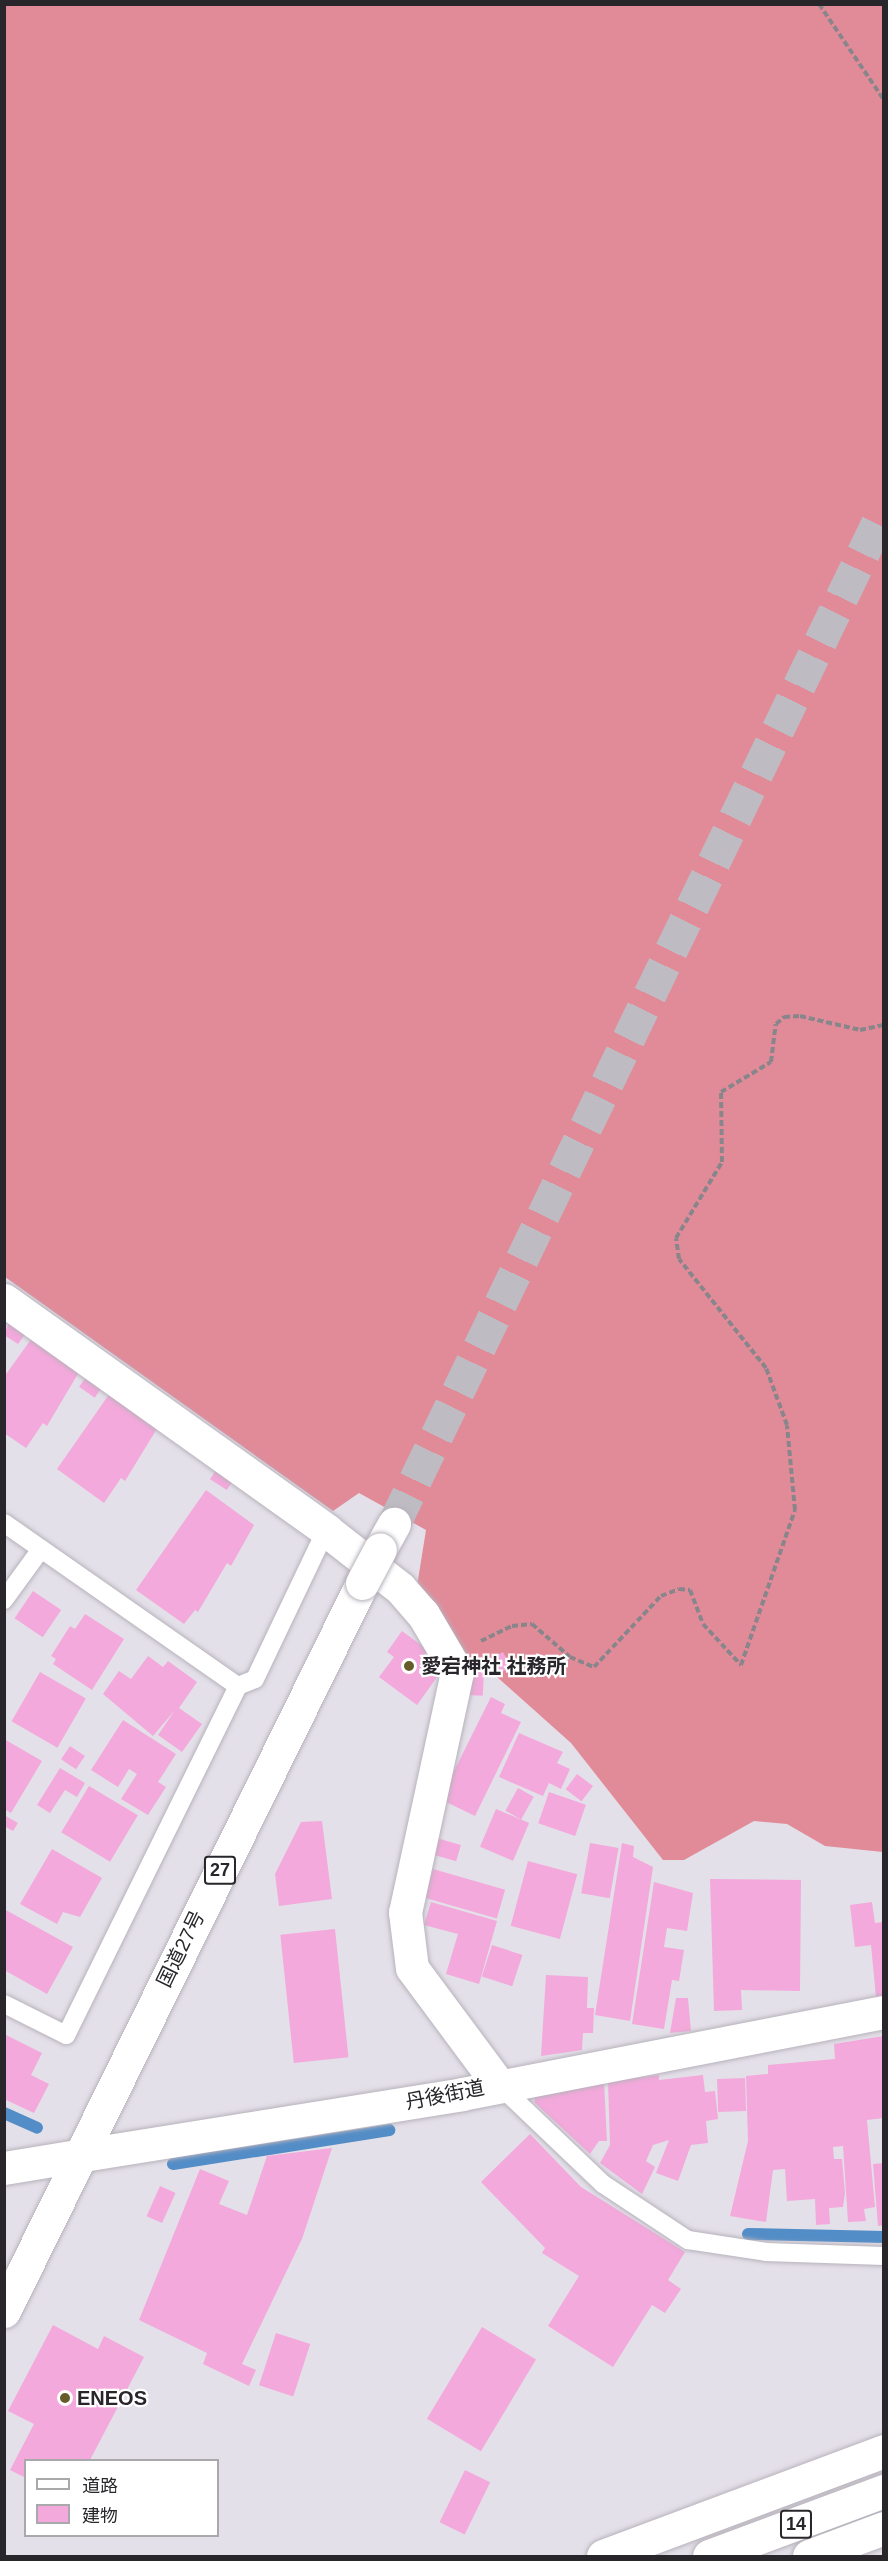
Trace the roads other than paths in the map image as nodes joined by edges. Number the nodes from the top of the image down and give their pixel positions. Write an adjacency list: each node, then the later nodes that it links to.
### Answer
1 (4, 1300): 3 (main road)
2 (4, 1523): 5 (lane)
3 (326, 1530): 7 (lane); 10 (main road)
4 (387, 1537): 11 (main road, 国道27号 / 27, bridge)
5 (41, 1549): 6 (lane); 7 (lane)
6 (4, 1600)
7 (238, 1686): 8 (lane)
8 (4, 2004)
9 (884, 2012): 10 (main road, 丹後街道)
10 (498, 2084): 11 (main road, 丹後街道); 13 (lane)
11 (77, 2156): 12 (main road, 丹後街道); 14 (main road, 国道27号 / 27)
12 (4, 2168)
13 (884, 2256)
14 (4, 2312)
15 (884, 2451): 18 (main road)
16 (884, 2491): 19 (main road, 14)
17 (884, 2528): 20 (main road)
18 (603, 2556)
19 (710, 2556)
20 (809, 2556)

